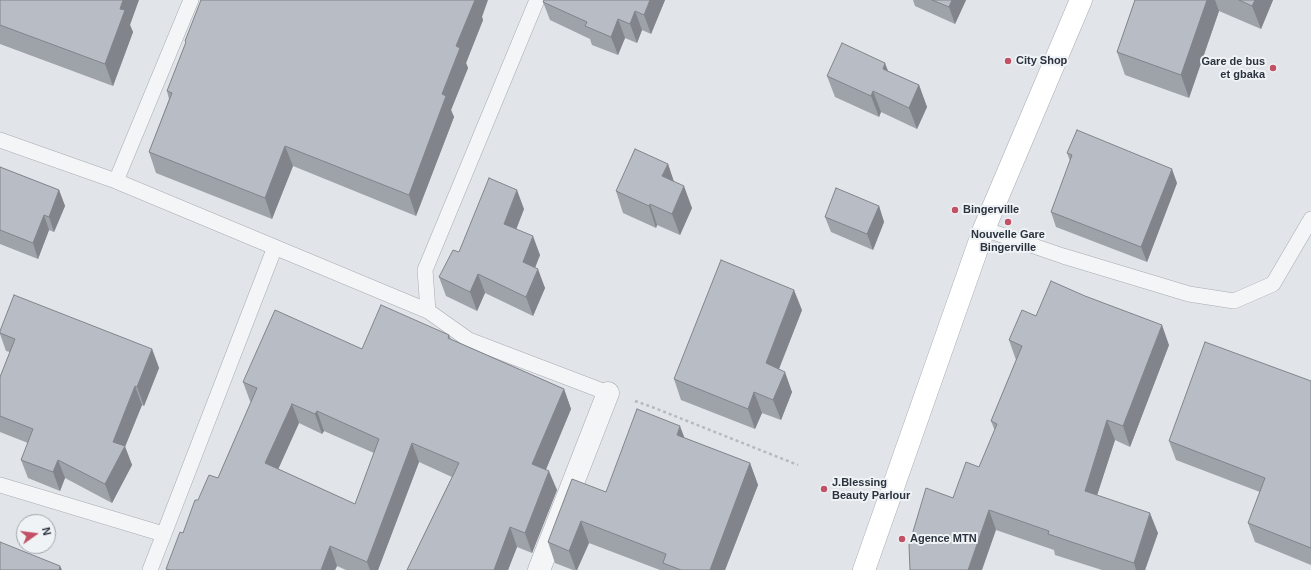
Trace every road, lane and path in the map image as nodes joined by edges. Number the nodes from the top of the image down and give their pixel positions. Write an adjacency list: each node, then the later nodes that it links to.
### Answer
1 (191, 0): 5 (lane)
2 (537, 0): 9 (lane)
3 (1081, 0): 7 (main road)
4 (0, 140): 5 (lane)
5 (116, 181): 8 (lane)
6 (1311, 219): 7 (lane)
7 (984, 229): 16 (main road)
8 (275, 247): 9 (lane); 13 (lane)
9 (428, 311): 10 (lane)
10 (608, 393): 11 (path); 15 (street)
11 (798, 465)
12 (0, 485): 13 (lane)
13 (163, 534): 14 (lane)
14 (150, 570)
15 (539, 570)
16 (864, 570)

